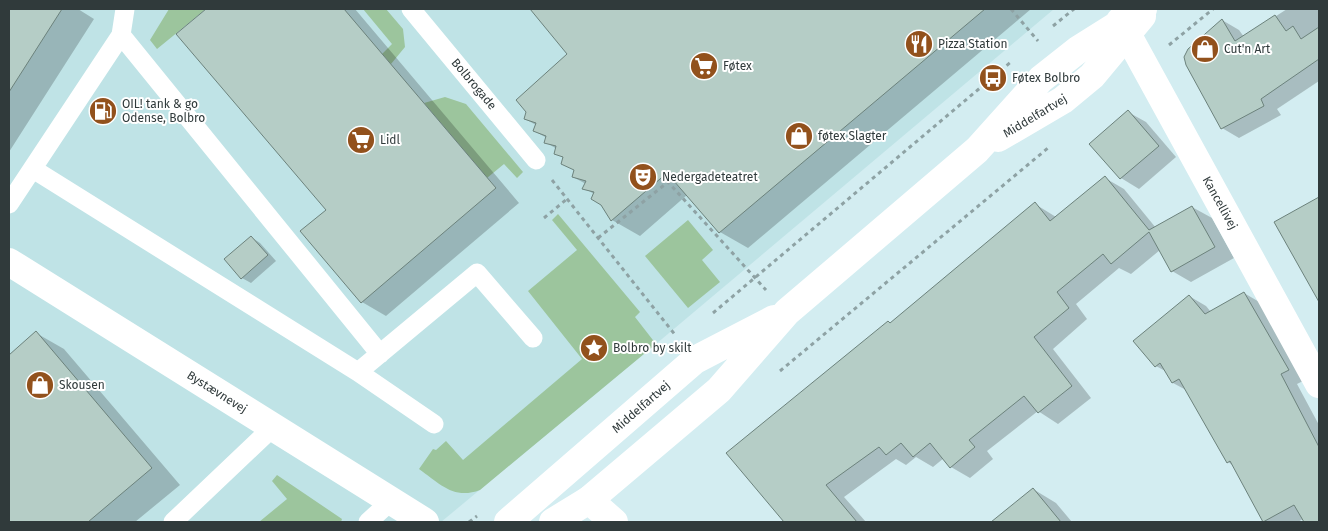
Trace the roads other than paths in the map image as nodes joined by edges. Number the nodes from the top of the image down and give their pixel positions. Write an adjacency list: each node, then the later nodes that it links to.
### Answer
1 (125, 9): 5 (lane)
2 (411, 9): 6 (lane, Bolbrogade)
3 (1147, 9): 4 (street, Middelfartvej)
4 (1130, 22): 10 (street, Middelfartvej); 14 (street, Kancellivej)
5 (121, 35): 7 (lane); 12 (lane)
6 (536, 160)
7 (33, 169): 8 (lane); 13 (lane)
8 (9, 204)
9 (9, 262): 16 (street, Bystævnevej)
10 (787, 312): 17 (street, Middelfartvej); 22 (street, Middelfartvej)
11 (532, 338): 12 (lane)
12 (380, 354): 13 (lane)
13 (358, 372): 15 (lane)
14 (1319, 384)
15 (434, 424)
16 (273, 427): 18 (street, Bystævnevej); 19 (lane)
17 (589, 500): 23 (street, Middelfartvej); 24 (street)
18 (391, 501): 20 (lane); 21 (street, Bystævnevej)
19 (173, 522)
20 (368, 522)
21 (425, 522)
22 (508, 522)
23 (553, 522)
24 (614, 522)

